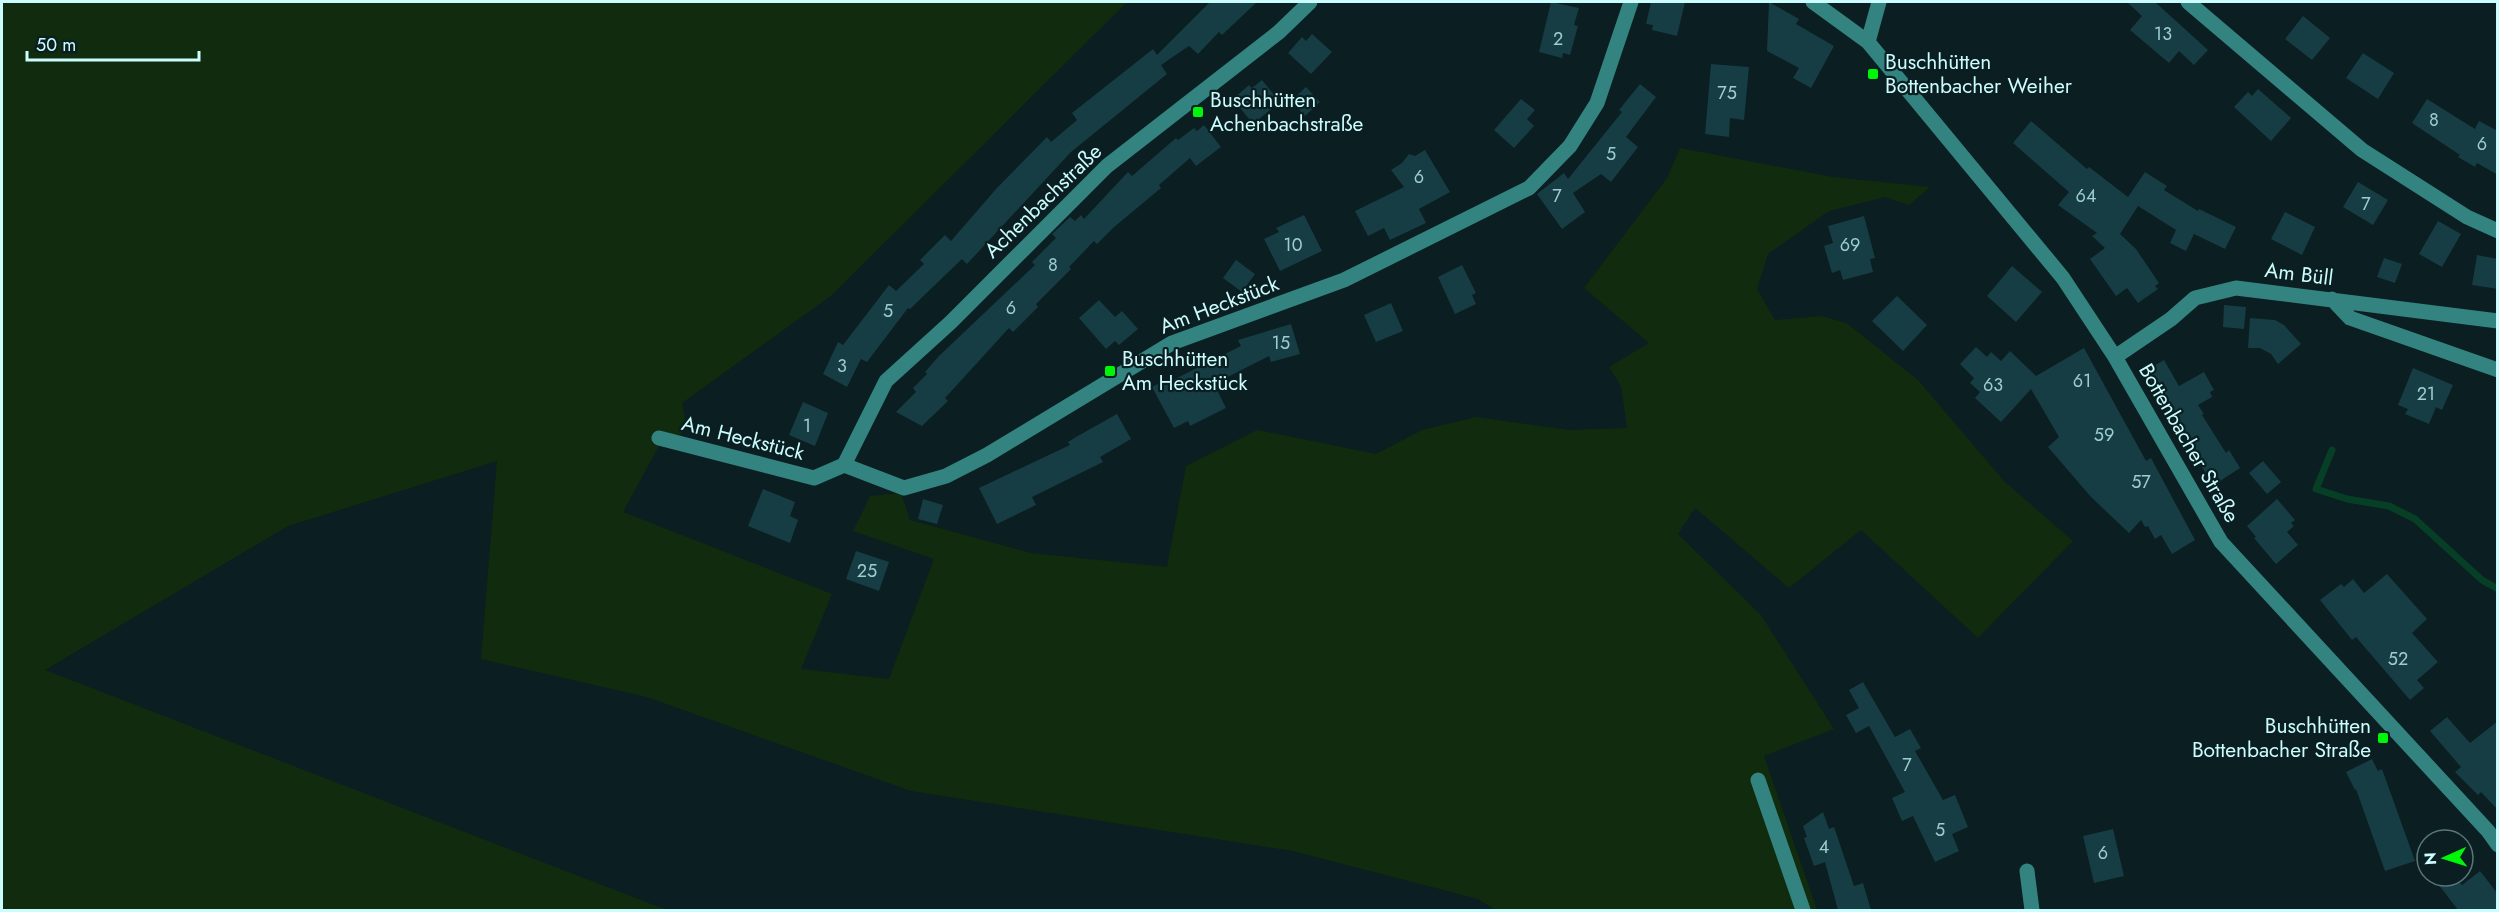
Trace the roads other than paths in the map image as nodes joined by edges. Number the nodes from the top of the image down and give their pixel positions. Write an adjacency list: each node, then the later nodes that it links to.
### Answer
1 (1310, 2): 13 (street, Achenbachstraße)
2 (1631, 2): 13 (street, Am Heckstück)
3 (1813, 2): 6 (street, Bottenbacher Straße)
4 (1880, 2): 6 (street)
5 (2188, 2): 7 (street)
6 (1868, 42): 10 (street, Bottenbacher Straße)
7 (2498, 231)
8 (2332, 299): 9 (street, Am Büll); 10 (street, Am Büll); 11 (street)
9 (2498, 321)
10 (2115, 357): 15 (street, Bottenbacher Straße)
11 (2498, 370)
12 (659, 438): 13 (street, Am Heckstück)
13 (844, 465)
14 (1758, 780): 17 (street)
15 (2498, 845)
16 (2027, 871): 18 (street)
17 (1803, 910)
18 (2032, 910)

